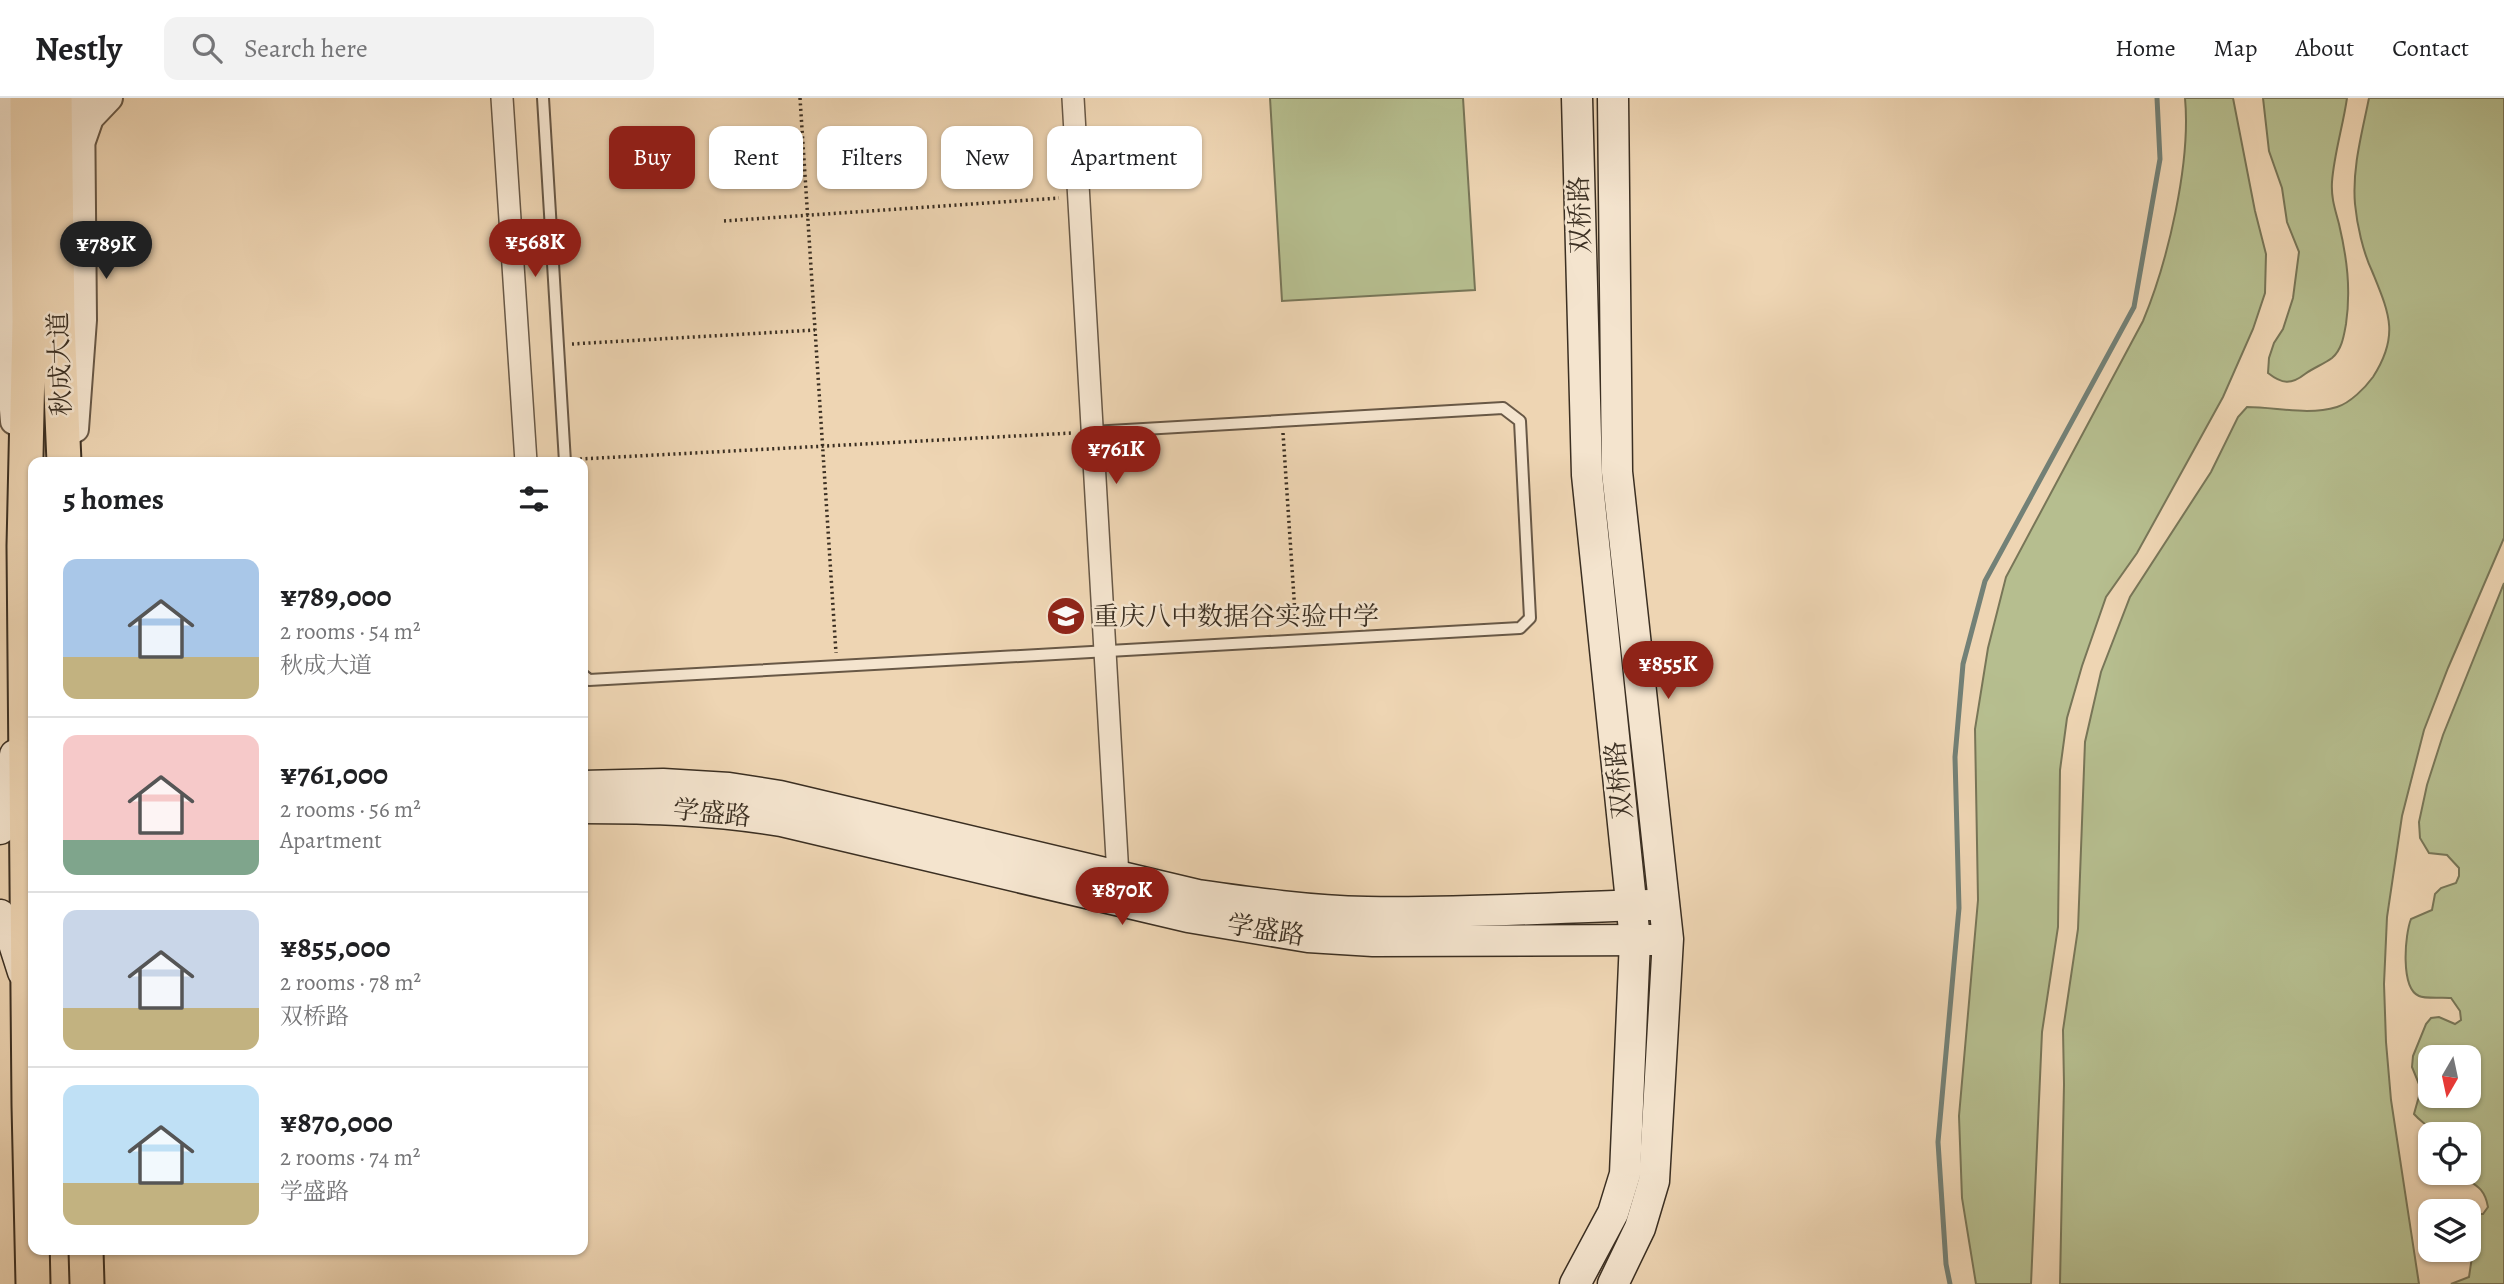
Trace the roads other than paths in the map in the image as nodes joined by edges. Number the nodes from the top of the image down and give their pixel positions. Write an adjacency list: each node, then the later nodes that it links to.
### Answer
1 (4, 98): 17 (street)
2 (27, 98): 17 (main road, 秋成大道)
3 (55, 98): 13 (main road, 秋成大道)
4 (81, 98): 11 (street)
5 (108, 98): 11 (street)
6 (502, 98): 15 (street)
7 (543, 98): 16 (lane)
8 (1073, 98): 12 (street)
9 (1577, 98): 27 (main road, 双桥路)
10 (1613, 98): 26 (main road, 双桥路)
11 (81, 143): 14 (street)
12 (1092, 432): 18 (street); 18 (lane)
13 (64, 457)
14 (73, 457)
15 (526, 457)
16 (564, 457)
17 (24, 546): 19 (main road, 秋成大道)
18 (1104, 651): 20 (lane); 24 (street)
19 (26, 678): 23 (main road); 25 (main road, 秋成大道)
20 (588, 679)
21 (588, 786): 24 (main road, 学盛路)
22 (588, 808): 30 (main road, 学盛路)
23 (0, 829)
24 (1118, 876): 27 (main road, 学盛路)
25 (28, 886)
26 (1664, 905): 27 (main road, 学盛路); 29 (main road, 双桥路)
27 (1632, 906): 30 (main road, 双桥路)
28 (0, 915): 31 (main road)
29 (1668, 939): 30 (main road, 学盛路); 37 (main road, 双桥路)
30 (1635, 940): 36 (main road, 双桥路)
31 (28, 987)
32 (32, 1255): 34 (main road, 秋成大道)
33 (86, 1255): 35 (main road)
34 (33, 1284)
35 (88, 1284)
36 (1575, 1284)
37 (1613, 1284)

